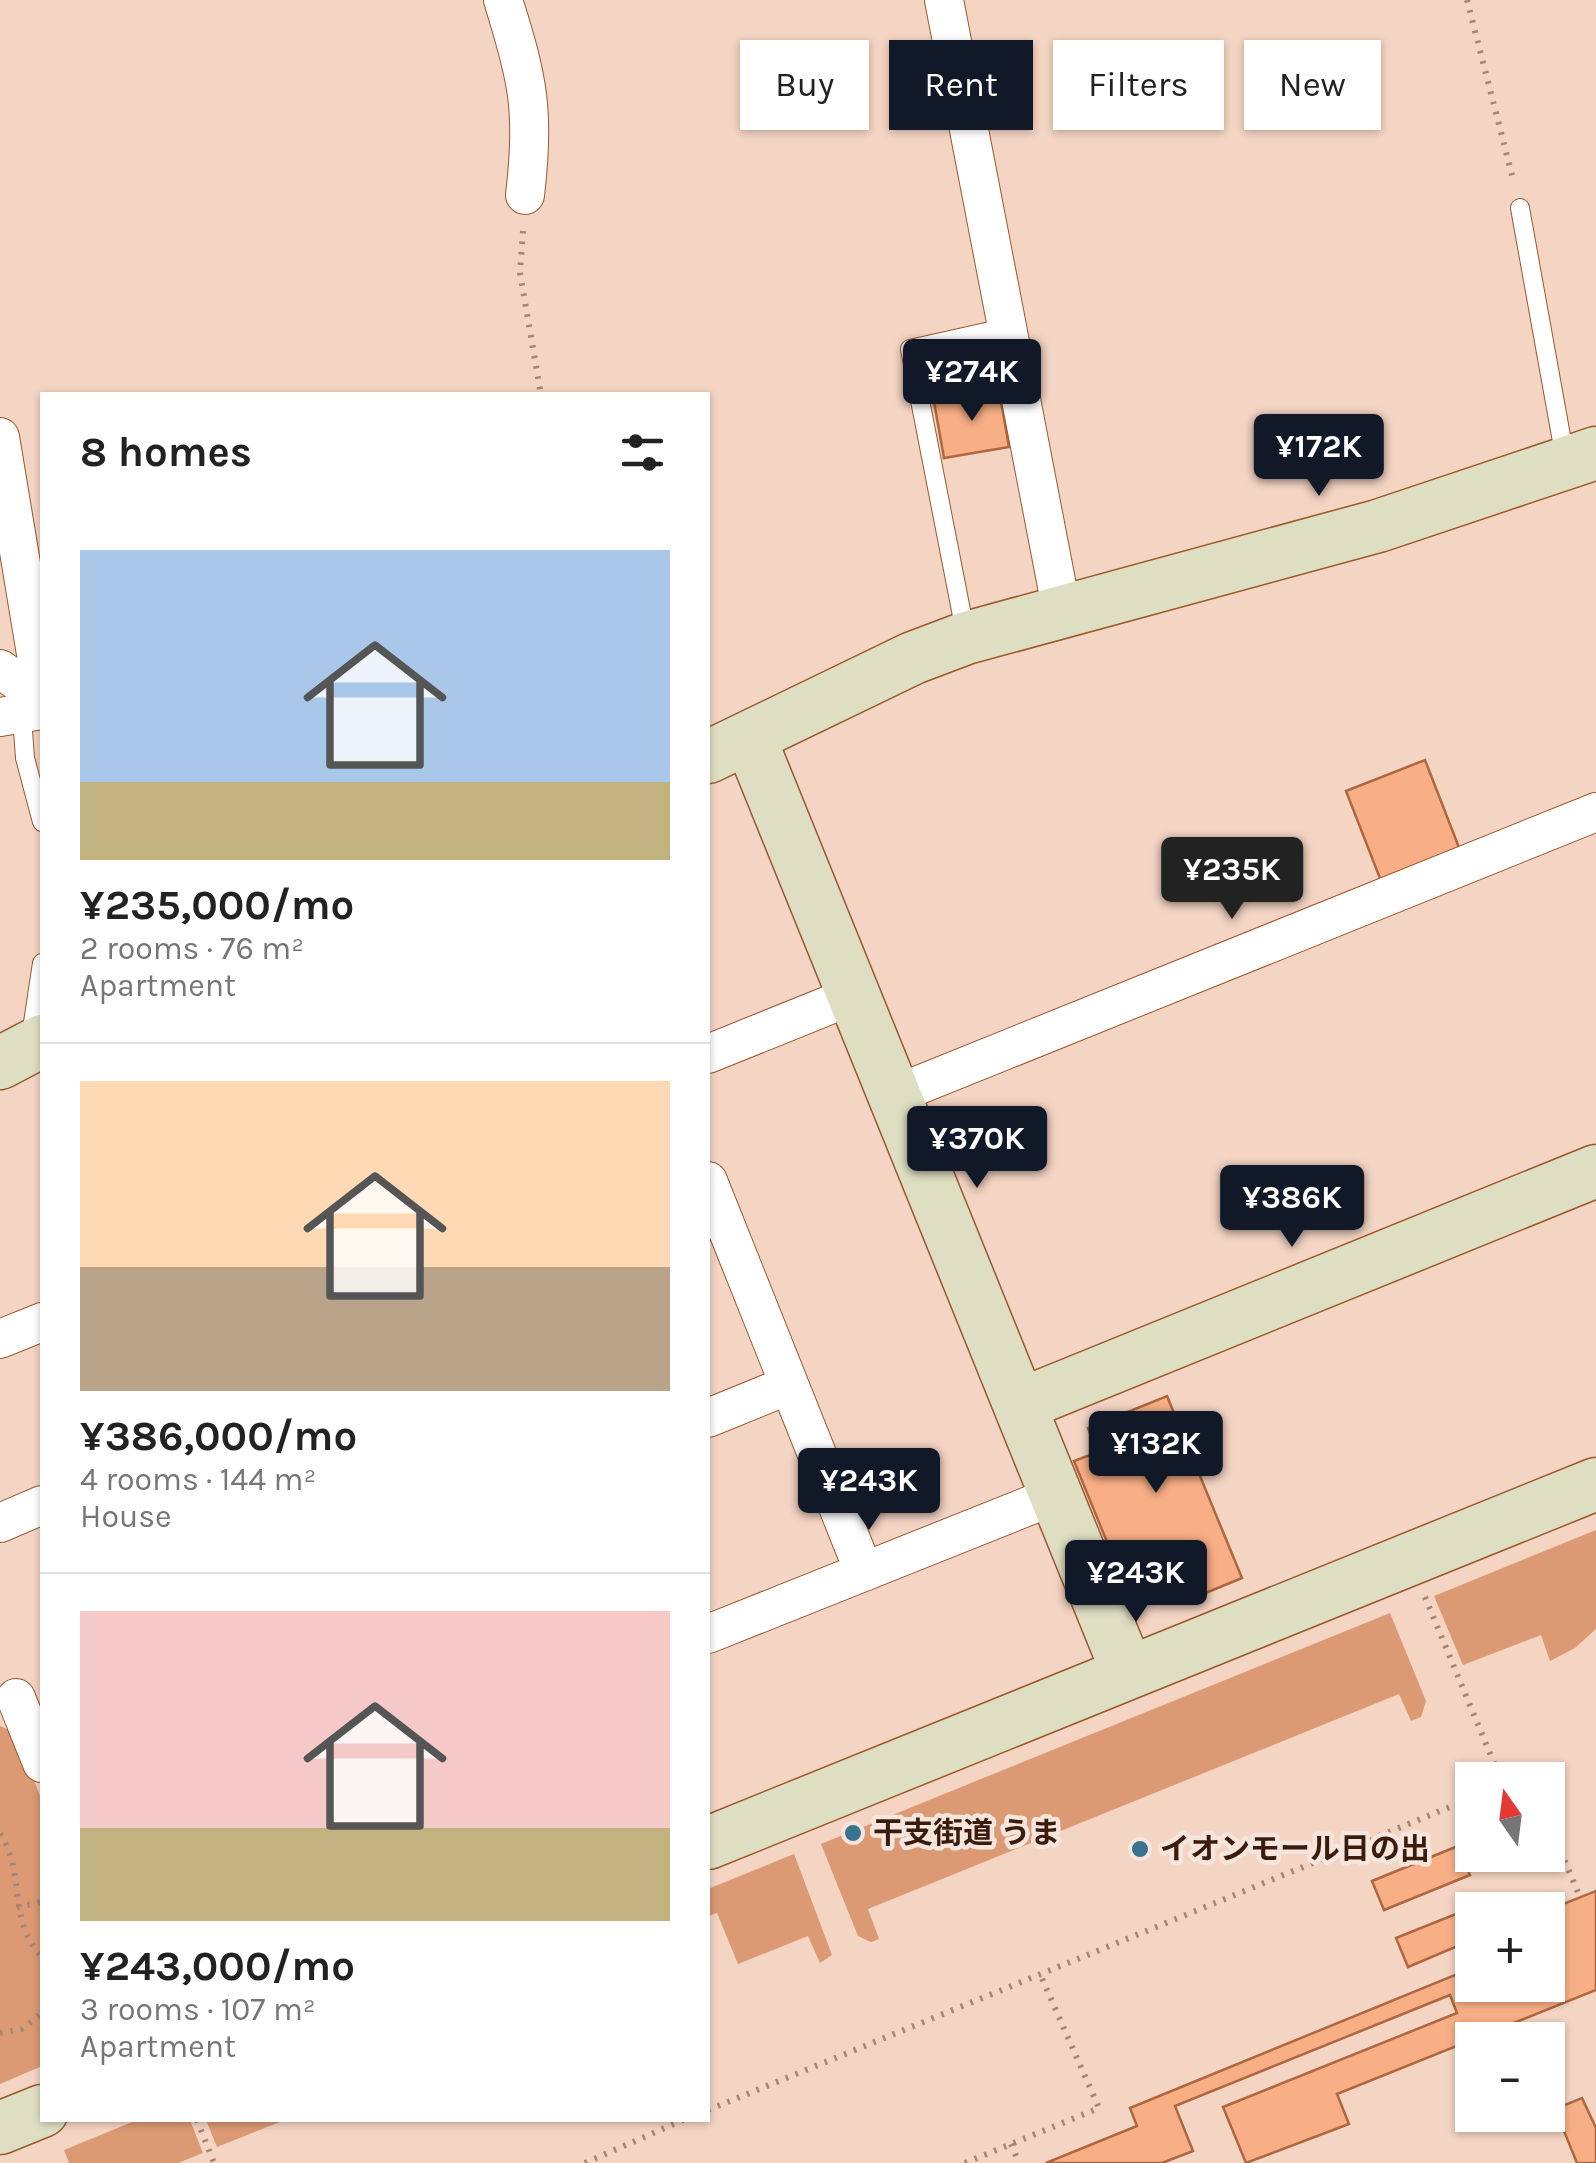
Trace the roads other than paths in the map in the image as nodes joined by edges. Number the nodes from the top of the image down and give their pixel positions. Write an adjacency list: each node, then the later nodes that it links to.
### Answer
1 (503, 0): 3 (street)
2 (944, 0): 5 (street)
3 (526, 195)
4 (1520, 208): 7 (lane)
5 (1004, 328): 8 (street); 9 (lane)
6 (0, 437): 11 (street)
7 (1581, 458): 8 (street)
8 (1062, 612): 9 (street)
9 (966, 638): 12 (street)
10 (0, 669): 11 (street)
11 (30, 707): 14 (lane)
12 (729, 748): 16 (street)
13 (1596, 812): 19 (street)
14 (40, 814)
15 (40, 972): 17 (lane)
16 (854, 995): 18 (street); 19 (street)
17 (24, 1051)
18 (710, 1053)
19 (894, 1095): 26 (street)
20 (1596, 1171): 26 (street)
21 (710, 1193): 22 (street)
22 (717, 1234): 25 (street)
23 (40, 1323): 24 (street)
24 (0, 1339)
25 (789, 1385): 27 (street); 32 (street)
26 (1020, 1405): 29 (street)
27 (710, 1417)
28 (1596, 1484): 34 (street)
29 (1056, 1495): 32 (street); 34 (street)
30 (40, 1507): 31 (street)
31 (0, 1522)
32 (864, 1572): 33 (street)
33 (710, 1633)
34 (1128, 1673): 37 (street)
35 (20, 1696): 36 (street)
36 (40, 1757)
37 (710, 1842)
38 (40, 2112): 39 (street)
39 (0, 2128)

